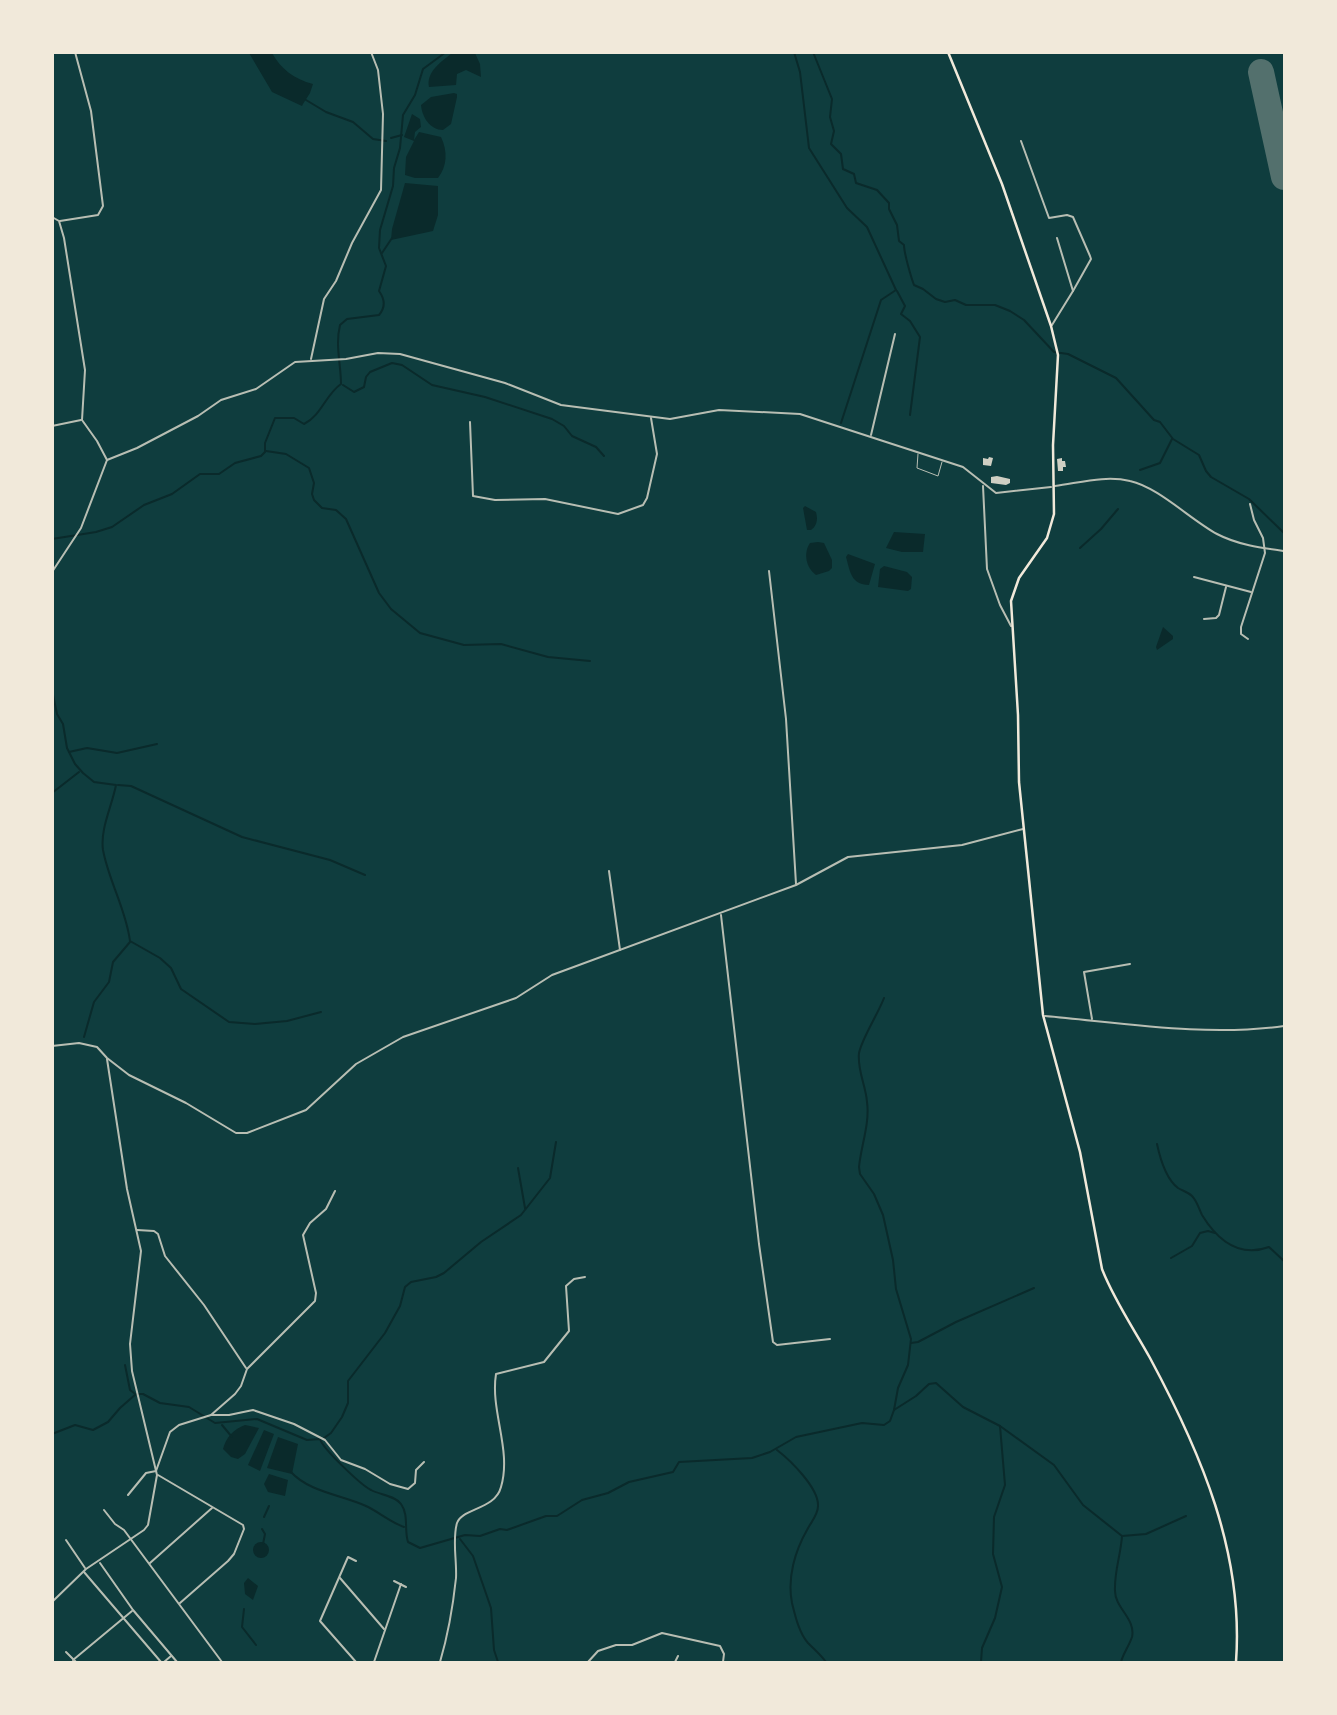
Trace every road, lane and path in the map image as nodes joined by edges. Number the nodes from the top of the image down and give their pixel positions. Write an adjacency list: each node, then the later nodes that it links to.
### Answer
1 (75, 52): 6 (street)
2 (371, 52): 11 (street)
3 (948, 52): 9 (main road)
4 (1021, 141): 8 (street)
5 (52, 217): 6 (street)
6 (59, 221): 13 (street)
7 (1057, 238): 8 (street)
8 (1073, 291): 9 (street)
9 (1051, 326): 21 (main road)
10 (895, 334): 16 (street)
11 (311, 359): 12 (street); 18 (street)
12 (651, 416): 14 (street); 16 (street)
13 (82, 420): 15 (street); 18 (street)
14 (470, 422)
15 (52, 426)
16 (871, 436): 17 (street)
17 (919, 452): 19 (street); 19 (lane)
18 (107, 460): 26 (street)
19 (943, 460): 20 (street)
20 (983, 484): 21 (street); 31 (street)
21 (1055, 486): 23 (street); 31 (main road)
22 (1250, 504): 23 (street)
23 (1265, 549): 24 (street); 29 (street)
24 (1284, 551)
25 (769, 571): 35 (street)
26 (52, 572)
27 (1194, 577): 28 (street)
28 (1226, 586): 29 (street); 30 (street)
29 (1252, 592): 32 (street)
30 (1205, 619)
31 (1012, 626): 33 (main road)
32 (1248, 639)
33 (1023, 829): 35 (street); 39 (main road)
34 (609, 871): 37 (street)
35 (796, 885): 36 (street)
36 (721, 914): 37 (street); 47 (street)
37 (620, 951): 43 (street)
38 (1130, 964): 40 (street)
39 (1043, 1015): 40 (street); 83 (main road)
40 (1092, 1020): 41 (street)
41 (1284, 1026)
42 (52, 1046): 43 (street)
43 (107, 1058): 45 (street)
44 (335, 1191): 48 (street)
45 (135, 1230): 48 (street); 51 (street)
46 (586, 1277): 79 (street)
47 (830, 1339)
48 (247, 1369): 49 (street)
49 (211, 1415): 50 (street); 51 (street)
50 (424, 1462)
51 (157, 1473): 52 (street); 53 (street); 55 (street)
52 (128, 1495)
53 (212, 1508): 59 (street); 66 (street)
54 (104, 1510): 55 (street)
55 (130, 1539): 58 (street); 59 (street)
56 (66, 1540): 60 (street)
57 (356, 1561): 61 (street)
58 (99, 1562): 60 (street); 67 (street)
59 (150, 1563): 66 (street)
60 (85, 1570): 65 (street); 68 (street)
61 (339, 1577): 69 (street); 77 (street)
62 (394, 1581): 63 (street)
63 (401, 1584): 64 (street); 69 (street)
64 (406, 1587)
65 (52, 1602)
66 (180, 1603): 76 (street)
67 (133, 1610): 68 (street); 71 (street)
68 (124, 1618): 73 (street); 74 (street)
69 (385, 1630): 78 (street)
70 (66, 1652): 73 (street)
71 (172, 1656): 74 (street); 75 (street)
72 (678, 1656): 81 (street)
73 (74, 1661)
74 (162, 1662)
75 (177, 1662)
76 (222, 1662)
77 (356, 1662)
78 (374, 1662)
79 (440, 1662)
80 (589, 1662): 82 (street)
81 (676, 1662)
82 (723, 1662)
83 (1236, 1662)

